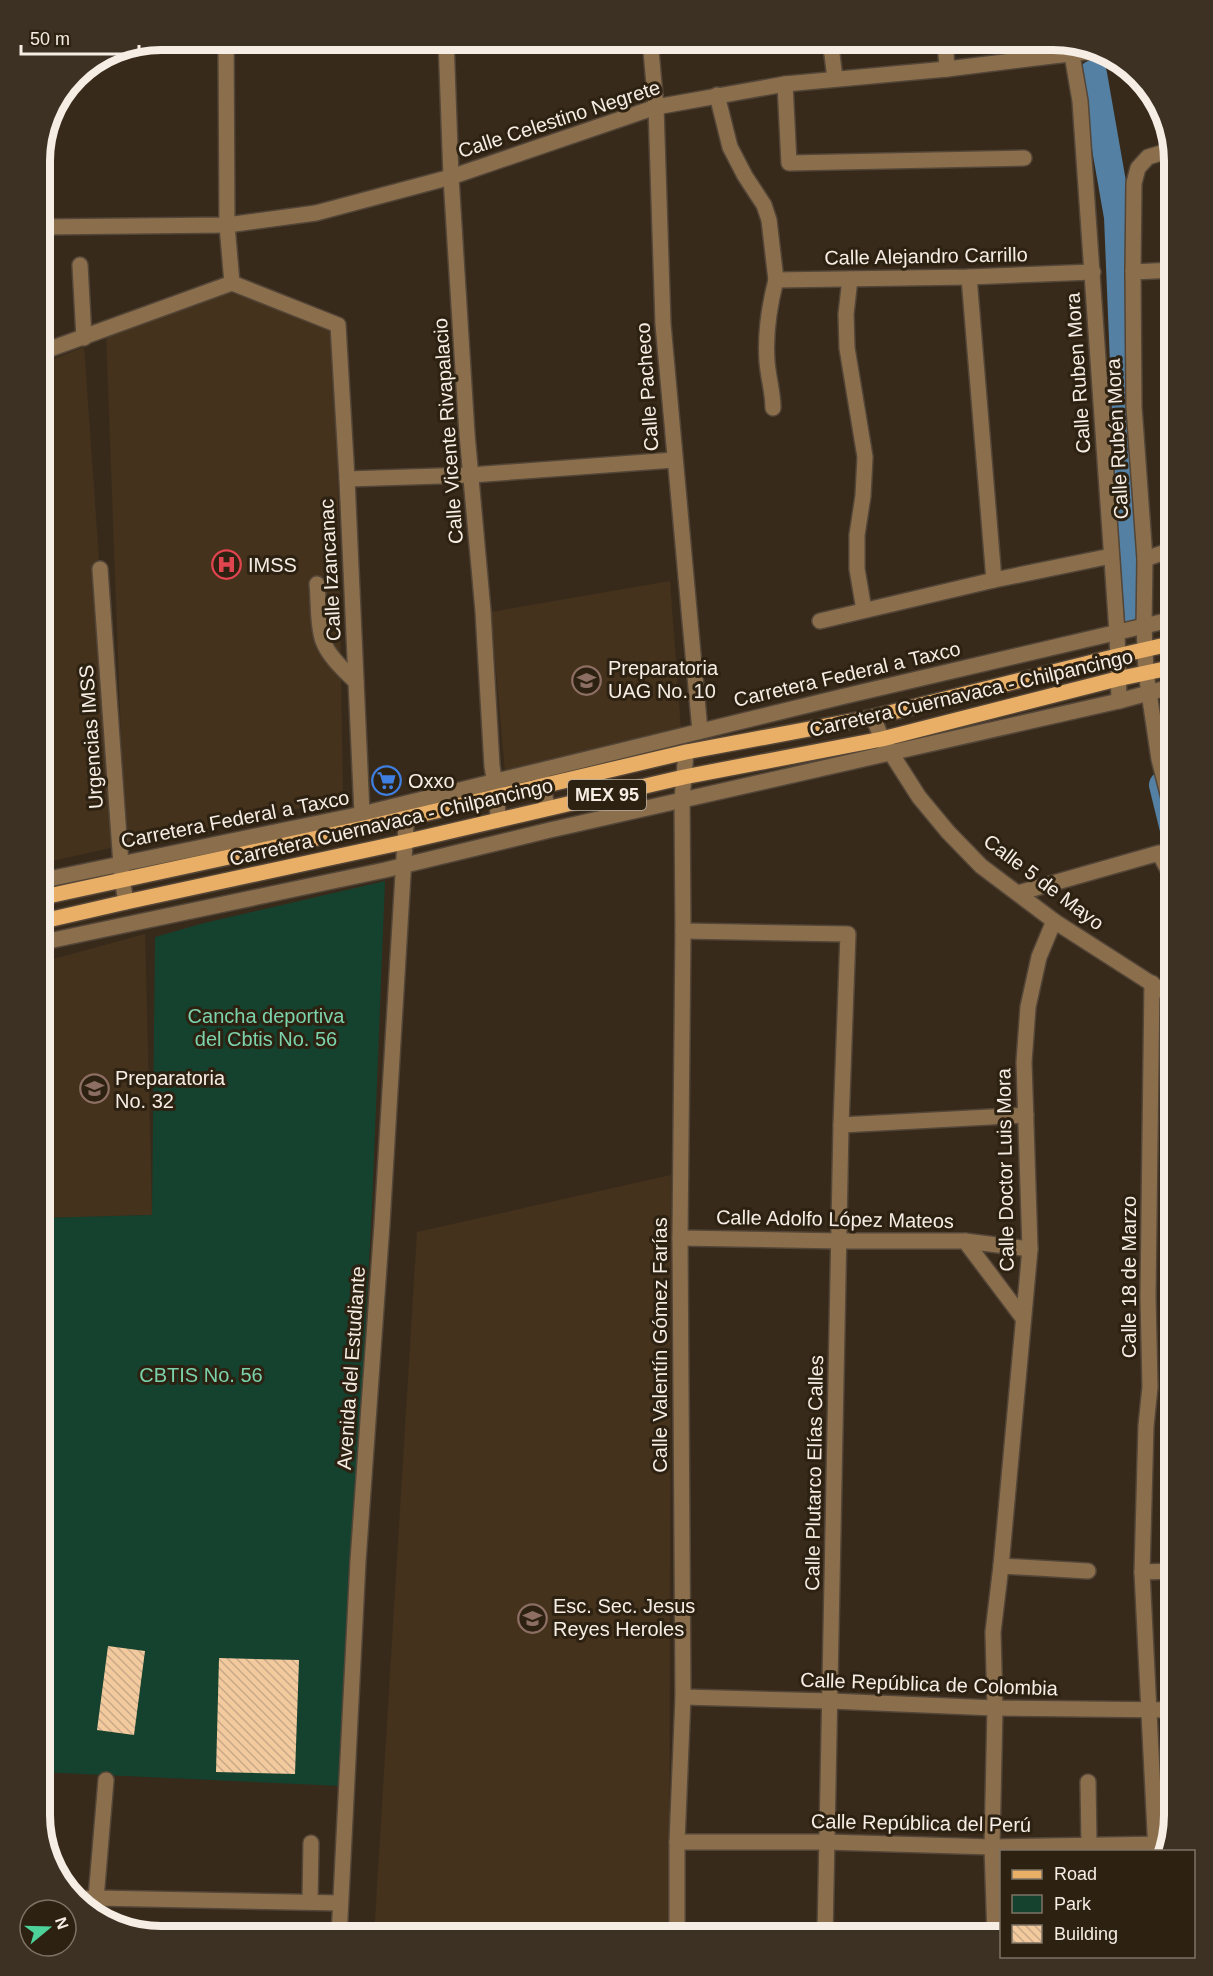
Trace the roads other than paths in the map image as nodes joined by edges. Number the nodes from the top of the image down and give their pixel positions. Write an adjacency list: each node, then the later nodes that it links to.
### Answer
1 (226, 50): 16 (street)
2 (446, 50): 15 (street, Calle Vicente Rivapalacio)
3 (651, 50): 12 (street, Calle Pacheco)
4 (831, 50): 9 (street)
5 (946, 50): 8 (street)
6 (1060, 50): 8 (street, Calle Celestino Negrete)
7 (1073, 52): 20 (street, Calle Ruben Mora)
8 (947, 69): 9 (street, Calle Celestino Negrete)
9 (835, 78): 10 (street, Calle Celestino Negrete)
10 (784, 84): 11 (street, Calle Celestino Negrete); 14 (street)
11 (717, 95): 12 (street, Calle Celestino Negrete); 25 (street)
12 (656, 107): 15 (street, Calle Celestino Negrete); 29 (street, Calle Pacheco)
13 (1163, 151): 21 (street, Calle Rubén Mora)
14 (1024, 158)
15 (451, 177): 16 (street, Calle Celestino Negrete); 30 (street, Calle Vicente Rivapalacio)
16 (227, 225): 17 (street, Calle Celestino Negrete); 24 (street)
17 (50, 227)
18 (80, 265): 26 (street)
19 (1164, 270): 21 (street)
20 (1093, 272): 22 (street, Calle Alejandro Carrillo); 33 (street, Calle Ruben Mora)
21 (1133, 272): 34 (street, Calle Rubén Mora)
22 (969, 277): 23 (street, Calle Alejandro Carrillo); 36 (street)
23 (850, 279): 25 (street, Calle Alejandro Carrillo); 38 (street)
24 (231, 283): 26 (street); 31 (street, Calle Izancanac)
25 (774, 288): 28 (street)
26 (84, 338): 27 (street)
27 (50, 349)
28 (773, 408)
29 (674, 460): 30 (street); 54 (street, Calle Pacheco)
30 (471, 475): 31 (street); 61 (street, Calle Vicente Rivapalacio)
31 (347, 478): 49 (street, Calle Izancanac)
32 (1164, 552): 34 (street)
33 (1111, 556): 36 (street); 42 (street, Calle Ruben Mora)
34 (1145, 559): 41 (street, Calle Rubén Mora)
35 (100, 569): 70 (street, Urgencias IMSS)
36 (994, 580): 38 (street)
37 (317, 584): 49 (street)
38 (864, 610): 39 (street)
39 (820, 621)
40 (1164, 621): 41 (street, Carretera Federal a Taxco)
41 (1144, 626): 42 (street, Carretera Federal a Taxco); 44 (street, Calle Rubén Mora)
42 (1117, 632): 45 (street, Calle Ruben Mora); 54 (street, Carretera Federal a Taxco)
43 (1164, 645): 44 (main road, Carretera Cuernavaca - Chilpancingo / MEX 95)
44 (1145, 650): 45 (main road, Carretera Cuernavaca - Chilpancingo / MEX 95); 47 (street, Calle Rubén Mora)
45 (1117, 656): 48 (street, Calle Ruben Mora); 53 (main road, Carretera Cuernavaca - Chilpancingo / MEX 95)
46 (1164, 669): 47 (main road, Carretera Cuernavaca - Chilpancingo / MEX 95)
47 (1146, 673): 48 (main road, Carretera Cuernavaca - Chilpancingo / MEX 95); 51 (street, Calle Rubén Mora)
48 (1117, 679): 52 (street, Calle Ruben Mora); 55 (main road, Carretera Cuernavaca - Chilpancingo / MEX 95)
49 (356, 682): 65 (street, Calle Izancanac)
50 (1164, 688): 51 (street)
51 (1149, 692): 52 (street); 59 (street, Calle Rubén Mora)
52 (1119, 700): 57 (street)
53 (873, 717): 55 (street, Calle 5 de Mayo); 56 (main road, Carretera Cuernavaca - Chilpancingo / MEX 95)
54 (700, 731): 60 (street, Carretera Federal a Taxco)
55 (882, 739): 57 (street, Calle 5 de Mayo); 58 (main road, Carretera Cuernavaca - Chilpancingo / MEX 95)
56 (686, 752): 58 (street, Calle Valentín Gómez Farías); 60 (main road, Carretera Cuernavaca - Chilpancingo / MEX 95)
57 (892, 753): 62 (street); 76 (street, Calle 5 de Mayo)
58 (684, 777): 62 (street, Calle Valentín Gómez Farías); 63 (main road, Carretera Cuernavaca - Chilpancingo / MEX 95)
59 (1164, 778)
60 (542, 779): 61 (main road, Carretera Cuernavaca - Chilpancingo / MEX 95); 63 (street)
61 (496, 790): 64 (main road, Carretera Cuernavaca - Chilpancingo / MEX 95); 66 (street, Calle Vicente Rivapalacio)
62 (682, 800): 71 (street); 81 (street, Calle Valentín Gómez Farías)
63 (547, 808): 66 (main road, Carretera Cuernavaca - Chilpancingo / MEX 95)
64 (407, 809): 65 (street, Carretera Federal a Taxco); 67 (main road, Carretera Cuernavaca - Chilpancingo / MEX 95); 68 (street, Avenida del Estudiante)
65 (362, 814): 67 (street, Carretera Federal a Taxco)
66 (498, 820): 68 (main road, Carretera Cuernavaca - Chilpancingo / MEX 95)
67 (304, 833): 70 (street, Carretera Federal a Taxco); 74 (main road, Carretera Cuernavaca - Chilpancingo / MEX 95)
68 (404, 842): 71 (street, Avenida del Estudiante); 72 (main road, Carretera Cuernavaca - Chilpancingo / MEX 95)
69 (1164, 862): 76 (street)
70 (121, 863): 73 (street, Carretera Federal a Taxco); 74 (street, Urgencias IMSS)
71 (403, 866): 75 (street); 112 (street, Avenida del Estudiante)
72 (278, 869): 75 (street); 78 (main road, Carretera Cuernavaca - Chilpancingo / MEX 95)
73 (50, 879)
74 (122, 879): 77 (main road, Carretera Cuernavaca - Chilpancingo / MEX 95); 78 (street, Urgencias IMSS)
75 (282, 892): 82 (street)
76 (1018, 893): 80 (street, Calle 5 de Mayo)
77 (50, 895)
78 (126, 902): 79 (main road, Carretera Cuernavaca - Chilpancingo / MEX 95)
79 (50, 919)
80 (1054, 921): 83 (street, Calle 5 de Mayo); 85 (street, Calle Doctor Luis Mora)
81 (683, 931): 86 (street, Calle Plutarco Elías Calles); 87 (street, Calle Valentín Gómez Farías)
82 (50, 941)
83 (1152, 983): 84 (street, Calle 5 de Mayo); 95 (street, Calle 18 de Marzo)
84 (1164, 991)
85 (1026, 1115): 86 (street); 90 (street, Calle Doctor Luis Mora)
86 (841, 1125): 88 (street, Calle Plutarco Elías Calles)
87 (680, 1238): 88 (street, Calle Adolfo López Mateos); 96 (street, Calle Valentín Gómez Farías)
88 (840, 1241): 89 (street, Calle Adolfo López Mateos); 97 (street, Calle Plutarco Elías Calles)
89 (965, 1241): 90 (street); 91 (street, Calle Adolfo López Mateos)
90 (1030, 1249): 91 (street, Calle Doctor Luis Mora)
91 (1023, 1318): 92 (street, Calle Doctor Luis Mora)
92 (1001, 1566): 93 (street); 98 (street, Calle Doctor Luis Mora)
93 (1089, 1571)
94 (1164, 1571): 95 (street)
95 (1142, 1572): 100 (street, Calle 18 de Marzo)
96 (683, 1697): 97 (street, Calle República de Colombia); 103 (street, Calle Valentín Gómez Farías)
97 (830, 1701): 98 (street, Calle República de Colombia); 104 (street, Calle Plutarco Elías Calles)
98 (994, 1708): 100 (street, Calle República de Colombia); 107 (street, Calle Doctor Luis Mora)
99 (1164, 1710): 100 (street, Calle República de Colombia)
100 (1149, 1711): 108 (street, Calle 18 de Marzo)
101 (106, 1780): 109 (street)
102 (1088, 1782): 106 (street)
103 (676, 1842): 104 (street, Calle República del Perú); 114 (street, Calle Valentín Gómez Farías)
104 (827, 1842): 107 (street, Calle República del Perú); 115 (street, Calle Plutarco Elías Calles)
105 (311, 1843): 111 (street)
106 (1089, 1844): 107 (street, Calle República del Perú); 108 (street, Calle República del Perú)
107 (992, 1846): 116 (street, Calle Doctor Luis Mora)
108 (1159, 1846)
109 (96, 1898): 110 (street); 111 (street)
110 (87, 1899)
111 (310, 1902): 112 (street)
112 (340, 1903): 113 (street, Avenida del Estudiante)
113 (339, 1926)
114 (677, 1926)
115 (825, 1926)
116 (995, 1926)

